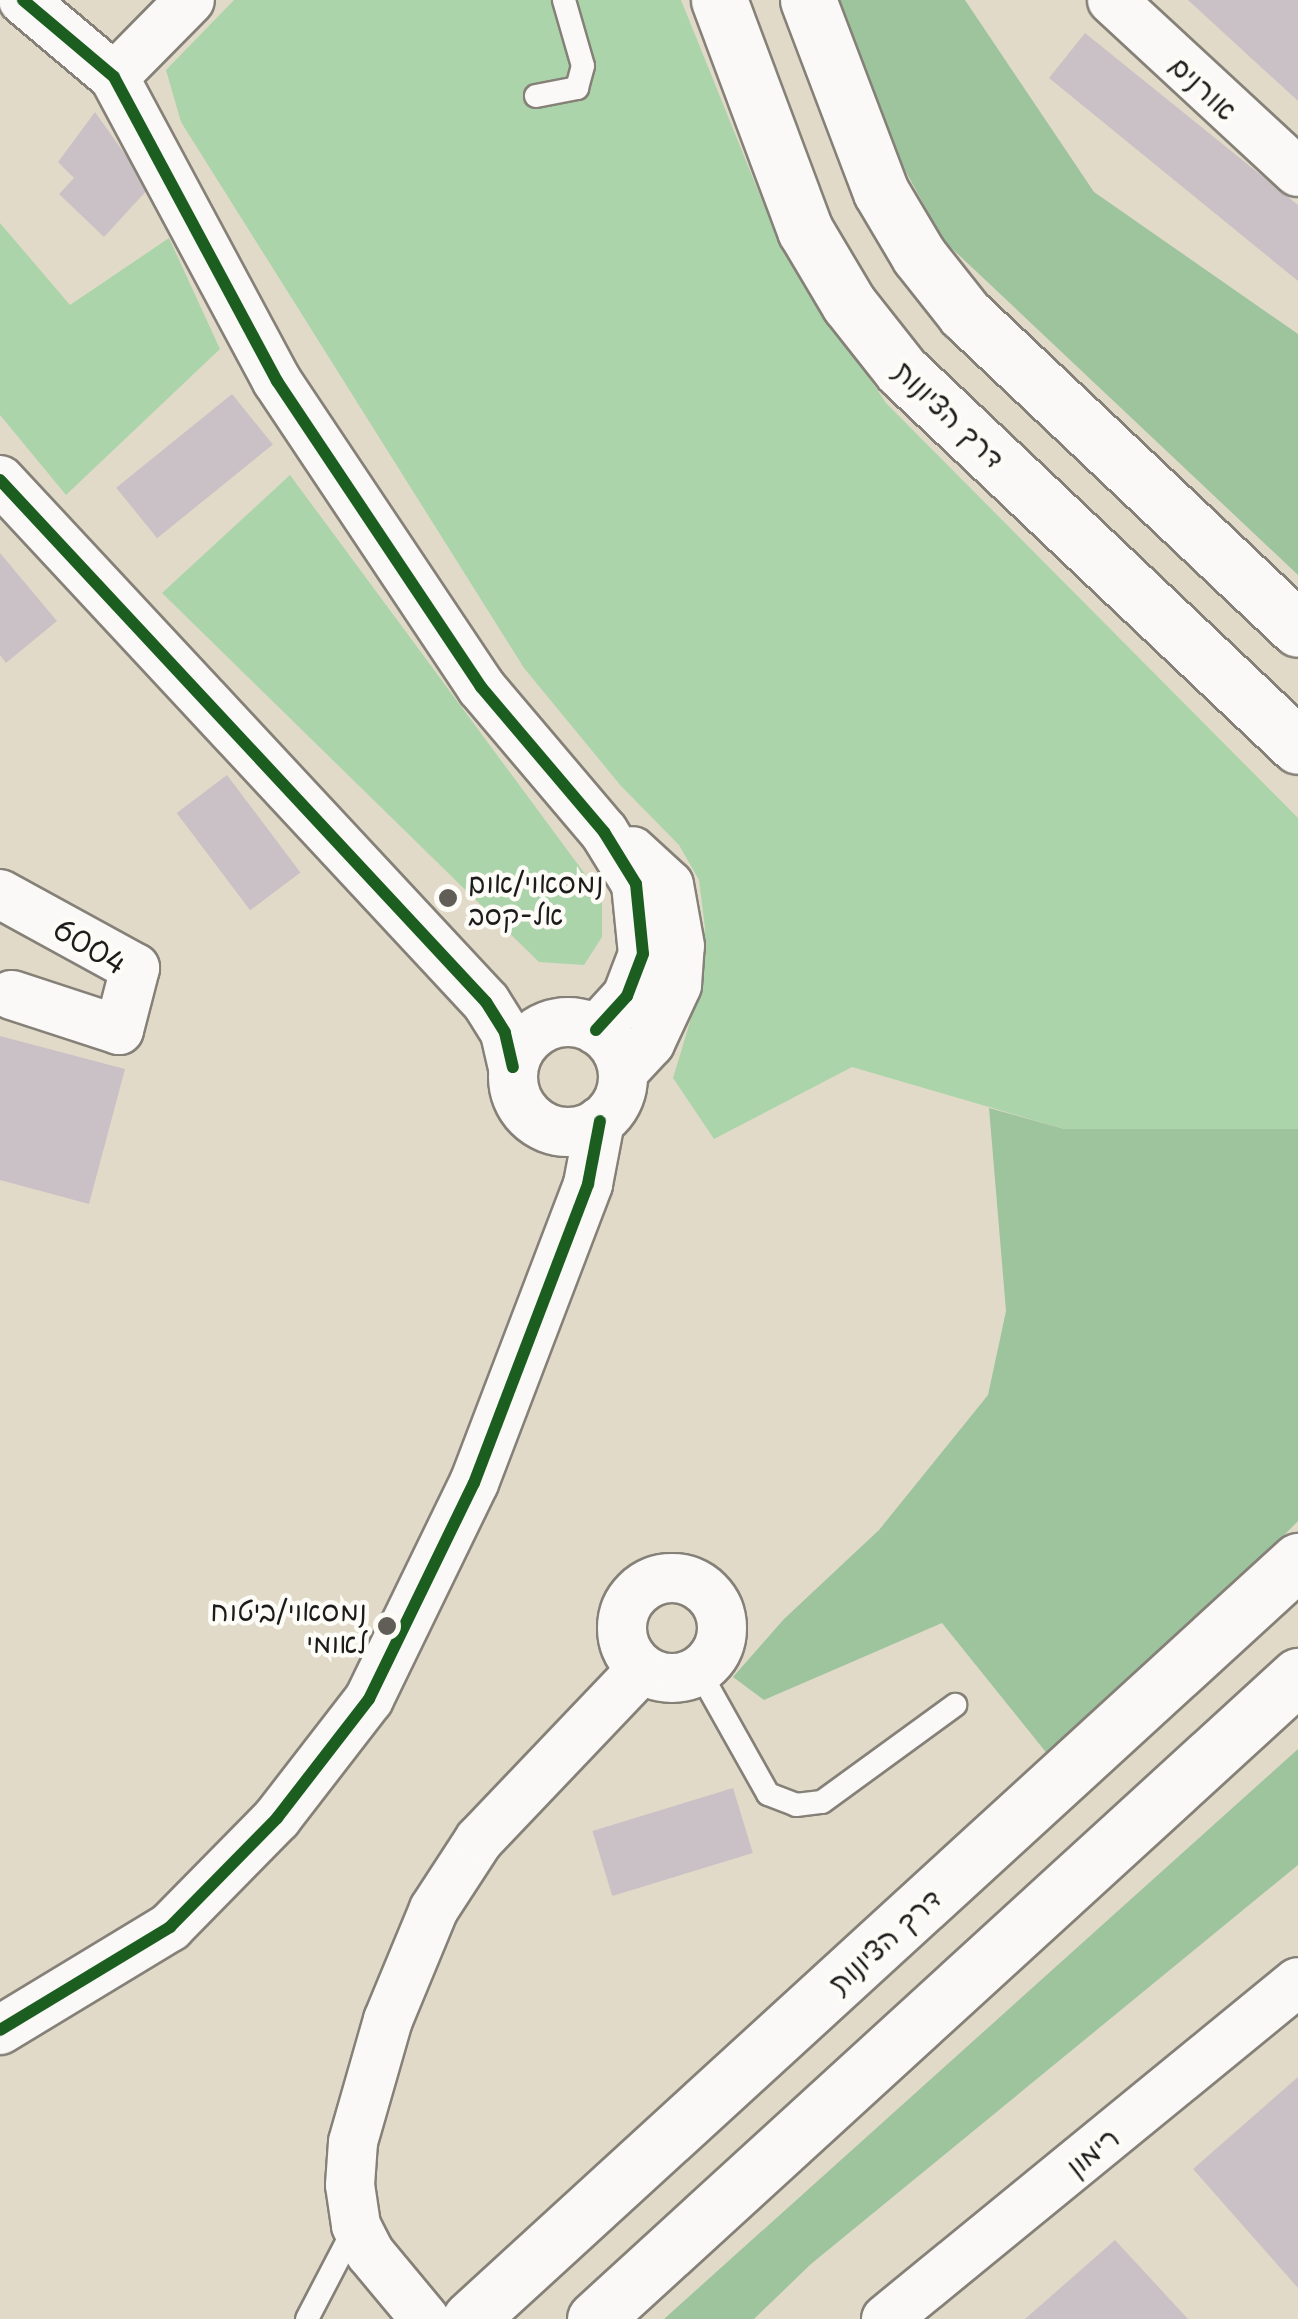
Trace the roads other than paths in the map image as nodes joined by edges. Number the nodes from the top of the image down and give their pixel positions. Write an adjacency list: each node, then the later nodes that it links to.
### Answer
1 (23, 0): 7 (street)
2 (190, 0): 7 (street)
3 (564, 0): 8 (lane)
4 (719, 0): 12 (highway, דרך הציונות)
5 (808, 0): 11 (highway)
6 (1112, 0): 9 (street, אורנים)
7 (114, 77): 13 (street)
8 (536, 96)
9 (1298, 172)
10 (0, 480): 15 (street)
11 (1298, 630)
12 (1298, 746)
13 (604, 832): 17 (street); 19 (street)
14 (0, 894): 16 (street, 6004)
15 (445, 958): 17 (street); 18 (street)
16 (12, 995)
17 (578, 1026): 18 (street); 19 (street)
18 (513, 1067): 21 (street)
19 (622, 1072): 20 (street)
20 (600, 1121): 21 (street); 22 (street)
21 (542, 1126): 22 (street)
22 (557, 1255): 29 (street)
23 (1298, 1561): 33 (highway, דרך הציונות)
24 (642, 1669): 25 (street); 25 (street); 30 (street)
25 (698, 1670): 27 (lane)
26 (1298, 1676): 34 (highway)
27 (955, 1705)
28 (1298, 1982): 35 (street, רימון)
29 (0, 2030)
30 (356, 2225): 31 (lane); 32 (street)
31 (307, 2319)
32 (425, 2319)
33 (470, 2319)
34 (595, 2319)
35 (886, 2319)

